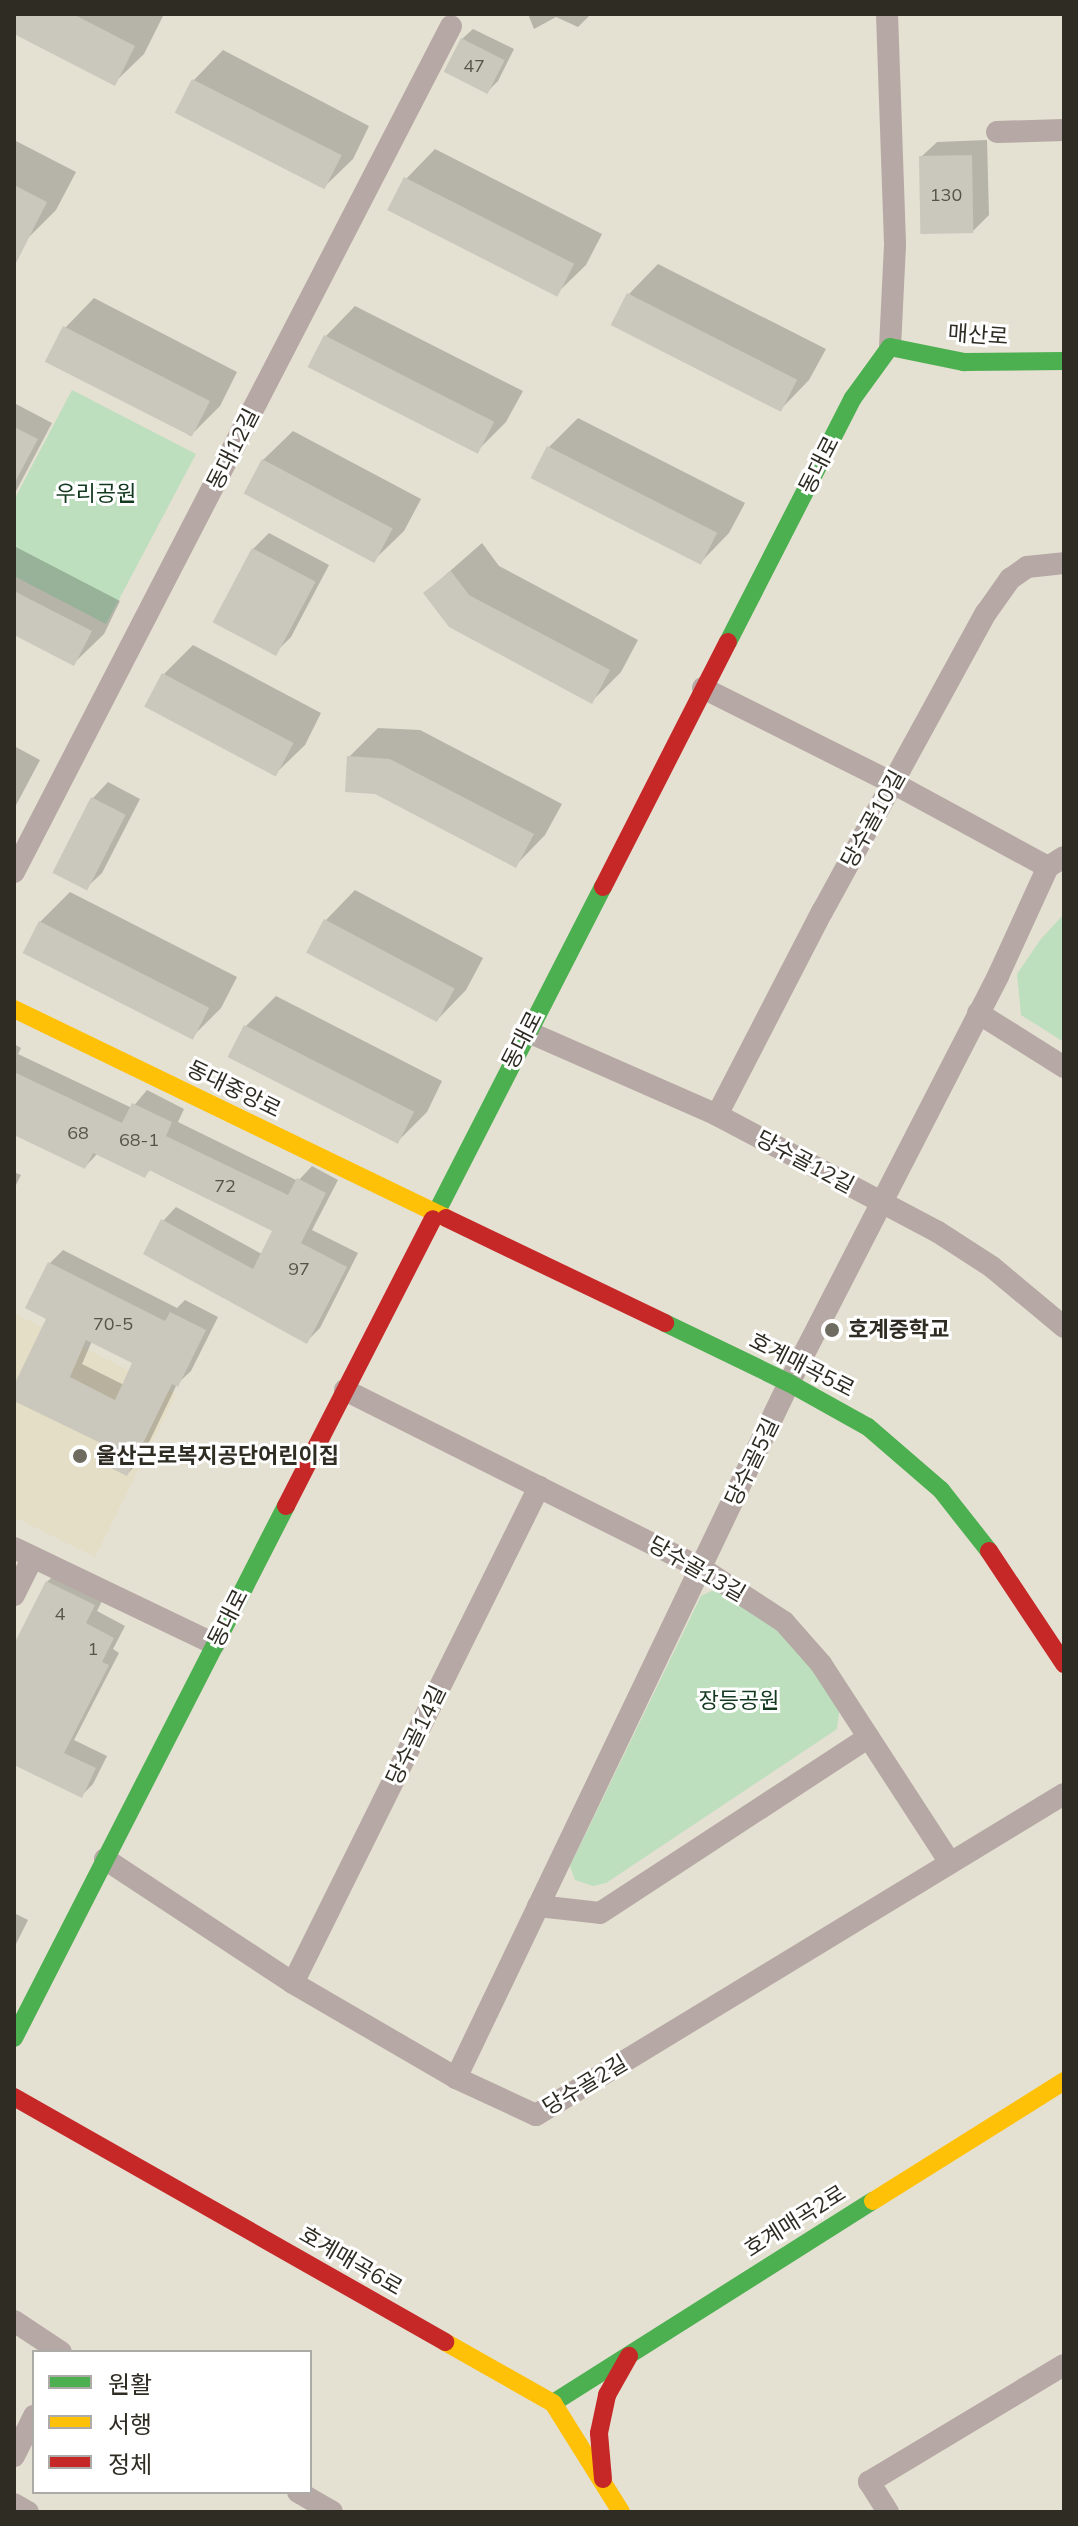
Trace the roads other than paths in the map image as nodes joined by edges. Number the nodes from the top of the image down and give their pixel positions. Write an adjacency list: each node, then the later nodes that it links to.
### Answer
1 (887, 14): 5 (street)
2 (451, 26): 11 (street, 동대12길)
3 (1064, 130): 4 (street)
4 (997, 132)
5 (890, 347): 6 (street, 매산로); 8 (street, 동대로)
6 (1064, 361)
7 (1064, 563): 9 (street, 당수골10길)
8 (703, 688): 9 (street); 14 (street, 동대로)
9 (893, 783): 10 (street); 16 (street, 당수골10길)
10 (1056, 862): 13 (street, 당수골5길)
11 (14, 872)
12 (14, 1009): 18 (street, 동대중앙로)
13 (978, 1013): 15 (street); 17 (street, 당수골5길)
14 (526, 1031): 16 (street, 당수골12길); 18 (street, 동대로)
15 (1064, 1067)
16 (717, 1115): 17 (street, 당수골12길)
17 (882, 1202): 19 (street, 당수골12길); 20 (street, 당수골5길)
18 (434, 1212): 20 (street, 호계매곡5로); 21 (street, 동대로)
19 (1064, 1327)
20 (789, 1383): 24 (street, 당수골5길); 27 (street, 호계매곡5로)
21 (345, 1390): 22 (street, 당수골13길); 26 (street, 동대로)
22 (539, 1487): 24 (street, 당수골13길); 33 (street, 당수골14길)
23 (23, 1552): 25 (street); 26 (street)
24 (701, 1568): 28 (street, 당수골13길); 32 (street, 당수골5길)
25 (14, 1595)
26 (214, 1644): 30 (street, 동대로)
27 (1064, 1664)
28 (869, 1737): 31 (street, 당수골13길); 32 (street)
29 (1064, 1794): 31 (street, 당수골2길)
30 (105, 1859): 33 (street, 당수골2길); 34 (street, 동대로)
31 (950, 1863): 35 (street, 당수골2길)
32 (538, 1906): 35 (street, 당수골5길)
33 (293, 1983): 35 (street, 당수골2길)
34 (14, 2038)
35 (456, 2078)
36 (1064, 2081): 40 (street, 호계매곡2로)
37 (14, 2097): 42 (street, 호계매곡6로)
38 (14, 2321): 39 (street)
39 (58, 2350)
40 (631, 2353): 42 (street, 호계매곡2로); 45 (street)
41 (1064, 2365): 51 (street)
42 (553, 2403): 45 (street, 호계매곡6로)
43 (32, 2420): 44 (street)
44 (14, 2456)
45 (604, 2485): 50 (street, 호계매곡6로)
46 (301, 2494): 49 (street)
47 (14, 2504): 48 (street)
48 (28, 2512)
49 (332, 2512)
50 (621, 2512)
51 (888, 2512)

